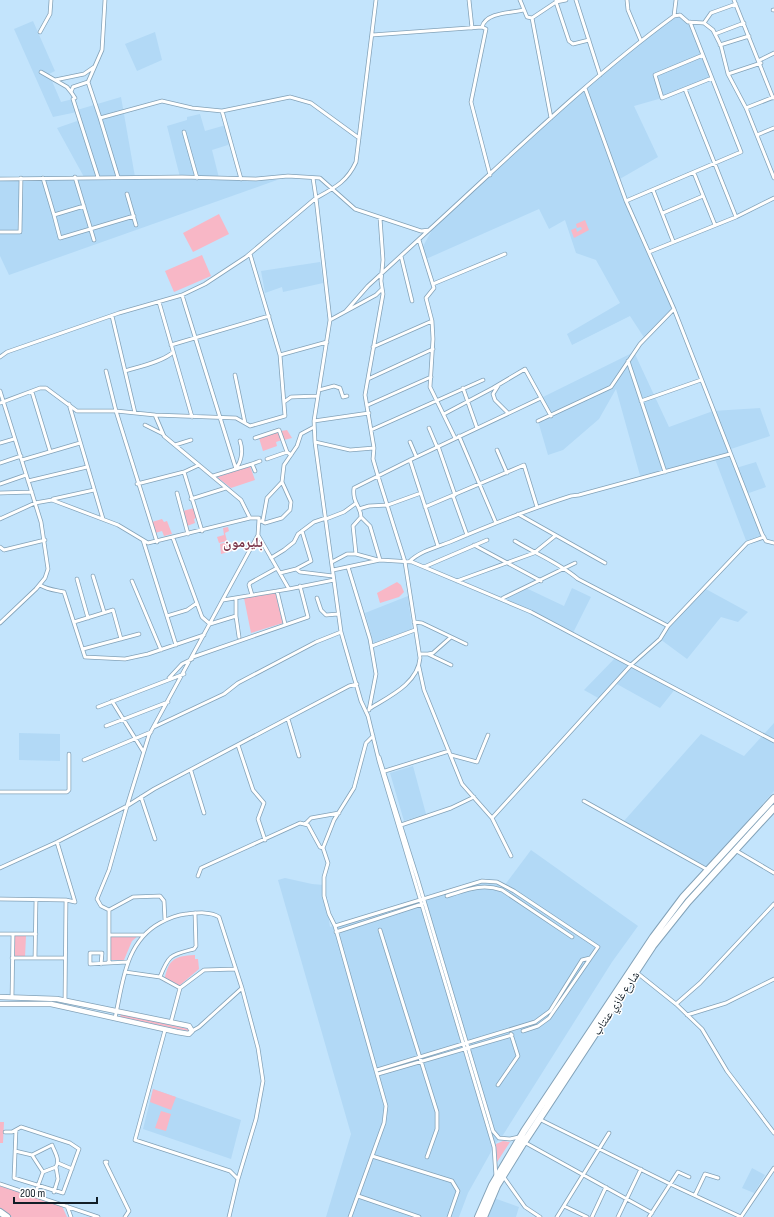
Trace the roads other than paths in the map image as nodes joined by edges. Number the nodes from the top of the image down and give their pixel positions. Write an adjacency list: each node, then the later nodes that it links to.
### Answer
1 (51, 0): 21 (street)
2 (105, 0): 31 (street)
3 (376, 0): 23 (street)
4 (469, 0): 20 (street)
5 (520, 0): 13 (street)
6 (566, 0): 11 (street)
7 (576, 0): 25 (street)
8 (627, 0): 26 (street)
9 (676, 0): 14 (street)
10 (734, 0): 12 (street)
11 (556, 1): 15 (street); 25 (street)
12 (736, 4): 17 (street); 18 (street)
13 (524, 10): 15 (street); 19 (street)
14 (674, 16): 16 (street); 26 (street)
15 (532, 18): 45 (street)
16 (690, 22): 17 (street); 29 (street)
17 (704, 23): 22 (street)
18 (744, 23): 22 (street); 24 (street)
19 (482, 27): 20 (street); 53 (street)
20 (472, 28): 23 (street)
21 (40, 32)
22 (715, 34): 27 (street)
23 (372, 35): 49 (street)
24 (749, 36): 27 (street); 30 (street)
25 (589, 40): 34 (street)
26 (641, 41): 34 (street)
27 (720, 45): 33 (street)
28 (774, 53): 30 (street)
29 (703, 55): 35 (street); 39 (street)
30 (760, 62): 33 (street); 41 (street)
31 (94, 67): 36 (street); 37 (street)
32 (41, 72): 36 (street)
33 (728, 74): 42 (street)
34 (600, 75): 38 (street)
35 (712, 78): 39 (street); 50 (street)
36 (54, 80): 40 (street)
37 (88, 82): 40 (street); 44 (street)
38 (585, 88): 45 (street); 70 (street)
39 (685, 89): 50 (street)
40 (72, 92): 55 (street)
41 (774, 98): 42 (street)
42 (746, 108): 48 (street)
43 (222, 111): 44 (street); 49 (street); 63 (street)
44 (100, 118): 56 (street)
45 (551, 118): 53 (street)
46 (774, 128): 48 (street)
47 (184, 132): 59 (street)
48 (757, 135): 51 (street)
49 (359, 138): 64 (street)
50 (714, 164): 52 (street); 75 (street)
51 (773, 170): 61 (street)
52 (694, 173): 65 (street); 67 (street)
53 (490, 174): 80 (street)
54 (75, 177): 55 (street); 58 (street); 71 (street)
55 (98, 177): 56 (street)
56 (118, 177): 59 (street)
57 (21, 178): 58 (street); 62 (street); 81 (street)
58 (43, 178): 73 (street)
59 (197, 178): 63 (street)
60 (313, 178): 63 (street); 64 (street); 68 (street)
61 (774, 178)
62 (0, 179)
63 (241, 179)
64 (332, 188): 68 (street); 76 (street)
65 (653, 190): 70 (street); 72 (street)
66 (127, 194): 74 (street)
67 (703, 196): 72 (street); 78 (street)
68 (316, 198): 86 (street); 99 (street)
69 (774, 198): 75 (street)
70 (626, 201): 85 (street)
71 (84, 206): 73 (street); 79 (street)
72 (663, 213): 84 (street)
73 (54, 215): 79 (street)
74 (134, 216): 77 (street); 79 (street)
75 (736, 217): 78 (street)
76 (380, 218): 80 (street); 89 (street)
77 (136, 225)
78 (715, 225): 84 (street)
79 (91, 229): 82 (street)
80 (429, 230): 83 (street)
81 (0, 232)
82 (94, 240)
83 (419, 240): 88 (street); 90 (street)
84 (673, 241): 85 (street)
85 (649, 252): 95 (street)
86 (250, 254): 92 (street); 98 (street)
87 (505, 254): 90 (street)
88 (401, 256): 89 (street); 93 (street)
89 (382, 274): 91 (street); 96 (street)
90 (433, 284): 100 (street)
91 (382, 289): 96 (street); 104 (street)
92 (182, 295): 94 (street); 101 (street)
93 (412, 300)
94 (159, 302): 97 (street); 103 (street)
95 (674, 309): 109 (street); 116 (street)
96 (346, 311): 99 (street)
97 (112, 316): 108 (street); 111 (street)
98 (269, 316): 101 (street); 107 (street)
99 (330, 320): 102 (street)
100 (432, 321): 104 (street); 105 (street)
101 (196, 338): 103 (street); 140 (street)
102 (327, 342): 107 (street); 119 (street)
103 (171, 345): 106 (street)
104 (373, 347): 114 (street)
105 (433, 349): 113 (street); 114 (street)
106 (173, 352): 111 (street); 139 (street)
107 (280, 355): 128 (street)
108 (0, 357)
109 (628, 361): 127 (street); 138 (street)
110 (106, 371): 132 (street)
111 (125, 371): 134 (street)
112 (235, 375): 143 (street)
113 (431, 377): 125 (street); 131 (street)
114 (368, 379): 131 (street)
115 (483, 380): 118 (street)
116 (701, 380): 127 (street); 166 (street)
117 (499, 385): 124 (street); 126 (street); 135 (street)
118 (463, 388): 125 (street); 126 (street)
119 (319, 390): 122 (street); 123 (street)
120 (0, 391): 129 (street)
121 (32, 392): 129 (street); 130 (street); 164 (street)
122 (318, 396): 128 (street); 141 (street)
123 (346, 396)
124 (541, 398): 135 (street); 138 (street)
125 (437, 401): 136 (street); 148 (street)
126 (468, 401): 136 (street); 147 (street)
127 (641, 401): 180 (street)
128 (284, 402): 143 (street)
129 (2, 403): 153 (street)
130 (69, 404): 132 (street); 159 (street)
131 (368, 405): 133 (street)
132 (116, 411): 134 (street); 188 (street)
133 (369, 412): 141 (street); 148 (street)
134 (135, 413): 137 (street)
135 (508, 413): 147 (street)
136 (444, 414): 152 (street)
137 (155, 415): 139 (street); 149 (street)
138 (551, 416): 142 (street)
139 (192, 417): 140 (street)
140 (222, 418): 143 (street); 177 (street)
141 (314, 421): 145 (street)
142 (538, 421)
143 (245, 423)
144 (145, 425): 149 (street)
145 (314, 427): 156 (street); 167 (street)
146 (429, 428): 161 (street)
147 (477, 428): 150 (street)
148 (371, 430): 162 (street)
149 (163, 434): 160 (street)
150 (459, 436): 152 (street); 189 (street)
151 (255, 438): 165 (street)
152 (455, 438): 161 (street)
153 (14, 439): 158 (street); 169 (street)
154 (191, 440): 160 (street)
155 (240, 441): 177 (street)
156 (315, 442): 162 (street); 210 (street)
157 (410, 442): 168 (street)
158 (0, 443)
159 (80, 443): 164 (street); 176 (street)
160 (175, 445): 175 (street)
161 (438, 446): 168 (street); 196 (street)
162 (374, 448): 184 (street)
163 (497, 450): 181 (street)
164 (50, 451): 169 (street)
165 (286, 452): 167 (street); 170 (street)
166 (730, 454): 180 (street); 219 (street)
167 (291, 455): 186 (street)
168 (416, 456): 171 (street)
169 (21, 458): 173 (street); 182 (street)
170 (266, 459)
171 (410, 460): 184 (street); 195 (street)
172 (260, 461): 174 (street)
173 (0, 462)
174 (252, 464): 177 (street); 178 (street)
175 (199, 465): 179 (street); 183 (street)
176 (87, 467): 185 (street); 191 (street)
177 (236, 469): 183 (street)
178 (255, 471)
179 (184, 472): 188 (street); 197 (street)
180 (665, 472): 203 (street)
181 (507, 473): 189 (street); 203 (street)
182 (26, 475): 185 (street); 187 (street)
183 (213, 476): 190 (street)
184 (378, 476): 200 (street); 201 (street)
185 (28, 481): 192 (street)
186 (282, 482): 211 (street); 211 (street)
187 (0, 484)
188 (138, 484): 225 (street)
189 (480, 484): 196 (street); 212 (street)
190 (226, 488): 197 (street); 208 (street)
191 (94, 490): 198 (street); 209 (street)
192 (32, 492): 193 (street); 199 (street)
193 (0, 493)
194 (177, 493): 215 (street)
195 (421, 493): 201 (street); 202 (street)
196 (454, 496): 202 (street); 217 (street)
197 (191, 499): 213 (street)
198 (52, 500): 199 (street); 209 (street)
199 (35, 503): 207 (street); 221 (street)
200 (355, 504): 204 (street); 210 (street)
201 (388, 505): 204 (street); 235 (street)
202 (425, 507): 228 (street)
203 (537, 507): 205 (street)
204 (359, 509): 206 (street)
205 (518, 514): 212 (street); 218 (street)
206 (361, 517): 231 (street); 233 (street)
207 (0, 518)
208 (250, 518): 211 (street); 213 (street)
209 (103, 519): 222 (street)
210 (326, 519): 214 (street); 234 (street)
211 (260, 522): 216 (street)
212 (496, 523): 217 (street)
213 (202, 531): 215 (street)
214 (302, 531): 232 (street); 243 (street)
215 (188, 534): 220 (street)
216 (258, 535): 232 (street); 260 (street)
217 (467, 535): 228 (street)
218 (555, 536): 230 (street); 238 (street)
219 (764, 537): 226 (street); 272 (street)
220 (173, 538): 225 (street); 261 (street)
221 (45, 540): 229 (street); 252 (street)
222 (143, 540): 225 (street); 264 (street)
223 (487, 540): 227 (street)
224 (515, 541): 230 (street)
225 (157, 542)
226 (774, 543)
227 (474, 545): 236 (street); 240 (street)
228 (438, 546): 235 (street)
229 (0, 548)
230 (534, 553): 236 (street); 242 (street)
231 (356, 554): 233 (street); 234 (street)
232 (271, 558): 241 (street)
233 (380, 560): 235 (street); 239 (street)
234 (332, 562): 244 (street)
235 (407, 562): 240 (street); 268 (street)
236 (508, 563): 250 (street); 251 (street)
237 (575, 563): 242 (street)
238 (605, 563)
239 (348, 566): 244 (street); 282 (street)
240 (424, 567): 250 (street)
241 (277, 568): 245 (street); 256 (street)
242 (565, 568): 251 (street); 272 (street)
243 (296, 569): 245 (street); 247 (street)
244 (333, 570): 247 (street)
245 (280, 573): 254 (street)
246 (93, 576): 262 (street)
247 (334, 578): 253 (street); 263 (street)
248 (77, 579): 266 (street)
249 (132, 581): 284 (street)
250 (457, 581): 259 (street)
251 (541, 581): 259 (street)
252 (40, 585): 267 (street); 269 (street)
253 (300, 586): 254 (street); 271 (street)
254 (289, 589): 255 (street)
255 (277, 591): 256 (street); 271 (street)
256 (252, 595): 257 (street)
257 (236, 598): 260 (street); 265 (street)
258 (317, 598): 263 (street)
259 (503, 598): 288 (street)
260 (222, 600): 270 (street)
261 (197, 603): 264 (street); 270 (street)
262 (104, 612): 266 (street); 279 (street)
263 (338, 614): 274 (street)
264 (167, 616): 281 (street)
265 (236, 616): 270 (street); 277 (street)
266 (88, 618): 267 (street)
267 (74, 622): 283 (street)
268 (414, 622): 273 (street); 278 (street)
269 (0, 623)
270 (210, 624): 276 (street)
271 (286, 624): 287 (street)
272 (668, 626): 288 (street)
273 (415, 630): 282 (street); 285 (street)
274 (341, 632): 293 (street); 302 (street)
275 (139, 634): 279 (street)
276 (204, 635): 281 (street); 287 (street)
277 (239, 637)
278 (451, 637): 280 (street); 286 (street)
279 (121, 639): 283 (street)
280 (466, 644)
281 (176, 645): 284 (street)
282 (372, 646): 297 (street)
283 (83, 649): 284 (street)
284 (161, 650)
285 (420, 654): 286 (street); 290 (street)
286 (428, 654): 289 (street)
287 (192, 658): 291 (street); 292 (street)
288 (632, 664): 307 (street); 326 (street)
289 (450, 665)
290 (419, 666): 297 (street); 310 (street)
291 (184, 674): 292 (street); 295 (street)
292 (168, 680): 294 (street)
293 (356, 684): 298 (street); 299 (street)
294 (112, 701): 296 (street); 300 (street)
295 (168, 702): 300 (street); 302 (street)
296 (98, 707)
297 (369, 709): 298 (street)
298 (367, 713): 305 (street)
299 (288, 719): 308 (street); 312 (street)
300 (123, 720): 301 (street); 306 (street)
301 (106, 726)
302 (154, 727): 303 (street)
303 (151, 732): 306 (street); 309 (street)
304 (488, 735): 310 (street)
305 (374, 736): 313 (street); 325 (street)
306 (135, 738): 309 (street); 314 (street)
307 (774, 741)
308 (238, 745): 315 (street); 331 (street)
309 (143, 751): 322 (street)
310 (450, 753): 316 (street); 319 (street)
311 (69, 754): 317 (street)
312 (298, 756)
313 (379, 757): 316 (street); 327 (street)
314 (84, 760)
315 (191, 771): 318 (street); 324 (street)
316 (384, 771): 327 (street)
317 (0, 792)
318 (141, 797): 322 (street); 330 (street)
319 (474, 797): 326 (street); 329 (street)
320 (774, 798): 337 (highway)
321 (584, 801): 337 (street)
322 (127, 806): 332 (street); 351 (street)
323 (774, 808): 334 (highway, شارع غازي عنتاب)
324 (204, 813)
325 (339, 813): 328 (street); 333 (street)
326 (492, 818): 335 (street)
327 (398, 820): 329 (street); 345 (street)
328 (305, 824): 331 (street); 333 (street)
329 (401, 825): 343 (street)
330 (155, 839)
331 (265, 840): 339 (street)
332 (57, 842): 336 (street); 347 (street)
333 (323, 848): 356 (street)
334 (735, 850): 338 (street); 375 (highway, شارع غازي عنتاب)
335 (511, 856)
336 (0, 868)
337 (708, 870): 399 (highway)
338 (774, 873)
339 (198, 876)
340 (468, 885): 341 (street); 343 (street); 368 (street)
341 (469, 889): 342 (street); 364 (street)
342 (447, 896)
343 (423, 898): 345 (street); 348 (street)
344 (0, 899): 346 (street)
345 (419, 899): 349 (street); 353 (street)
346 (36, 900): 347 (street); 361 (street)
347 (66, 900): 367 (street)
348 (425, 903): 349 (street); 369 (street)
349 (421, 904): 354 (street); 369 (street)
350 (774, 904): 385 (street)
351 (109, 910): 355 (street); 362 (street)
352 (195, 913): 355 (street); 373 (street); 376 (street)
353 (376, 913): 354 (street); 356 (street)
354 (378, 918): 358 (street)
355 (165, 920): 363 (street)
356 (335, 926): 358 (street)
357 (380, 930): 400 (street)
358 (336, 932): 402 (street)
359 (0, 934): 360 (street)
360 (13, 934): 361 (street); 365 (street)
361 (36, 934): 366 (street)
362 (109, 935): 363 (street); 371 (street)
363 (144, 935): 370 (street)
364 (572, 937)
365 (12, 958): 366 (street); 382 (street)
366 (35, 958): 367 (street)
367 (66, 958): 383 (street)
368 (590, 958): 391 (street); 393 (street)
369 (439, 960): 378 (street)
370 (127, 962): 371 (street); 374 (street)
371 (109, 963): 372 (street)
372 (102, 964): 372 (street)
373 (236, 970): 379 (street); 380 (street)
374 (125, 972): 376 (street); 386 (street)
375 (636, 972): 385 (street); 399 (highway, شارع غازي عنتاب)
376 (160, 977): 379 (street)
377 (774, 979): 387 (street)
378 (446, 982): 395 (street); 396 (street)
379 (180, 988): 389 (street)
380 (242, 988): 392 (street); 433 (street)
381 (0, 997): 382 (street)
382 (12, 997): 383 (street)
383 (65, 1001): 386 (street)
384 (0, 1004): 388 (street)
385 (676, 1004): 387 (street)
386 (116, 1011): 388 (street); 389 (street)
387 (687, 1015): 412 (street)
388 (115, 1018): 390 (street)
389 (171, 1022): 392 (street)
390 (165, 1030): 392 (street); 433 (street)
391 (510, 1030): 394 (street); 395 (street)
392 (192, 1031)
393 (523, 1031)
394 (512, 1035): 397 (street); 406 (street)
395 (466, 1043): 396 (street); 397 (street)
396 (462, 1044): 398 (street); 400 (street)
397 (468, 1048): 398 (street); 404 (street)
398 (464, 1049): 401 (street); 405 (street)
399 (579, 1054): 408 (highway, شارع غازي عنتاب); 415 (highway)
400 (420, 1057): 401 (street); 402 (street)
401 (421, 1062): 403 (street); 422 (street)
402 (377, 1070): 403 (street)
403 (378, 1074): 421 (street)
404 (478, 1083): 405 (street); 407 (street)
405 (474, 1084): 407 (street)
406 (498, 1086)
407 (485, 1112): 414 (street); 416 (street)
408 (539, 1119): 415 (highway, شارع غازي عنتاب); 418 (street)
409 (16, 1130): 410 (street); 413 (street); 419 (street)
410 (6, 1132)
411 (609, 1133): 418 (street)
412 (774, 1133)
413 (54, 1138): 417 (street); 426 (street)
414 (499, 1138): 415 (street); 416 (street)
415 (522, 1139): 429 (street); 430 (highway, شارع غازي عنتاب)
416 (493, 1142): 430 (street)
417 (52, 1145): 420 (street); 424 (street)
418 (599, 1148): 427 (street); 429 (street)
419 (15, 1151): 420 (street); 436 (street)
420 (32, 1155): 428 (street)
421 (372, 1156): 441 (street); 456 (street)
422 (427, 1157)
423 (107, 1162): 452 (street)
424 (57, 1165): 426 (street); 428 (street); 439 (street)
425 (774, 1168): 465 (street)
426 (72, 1169): 439 (street)
427 (641, 1169): 435 (street); 442 (street)
428 (43, 1172): 436 (street)
429 (583, 1174): 437 (street); 444 (street)
430 (499, 1177): 457 (highway); 458 (highway, شارع غازي عنتاب); 459 (street)
431 (689, 1177): 435 (street)
432 (718, 1178): 440 (street)
433 (238, 1179): 453 (street)
434 (0, 1184): 443 (street)
435 (670, 1184): 440 (street); 447 (street)
436 (38, 1186): 438 (street); 439 (street)
437 (606, 1187): 442 (street); 462 (street)
438 (36, 1191)
439 (54, 1192)
440 (695, 1195): 465 (street)
441 (358, 1196): 454 (street); 455 (street)
442 (627, 1199): 447 (street); 463 (street)
443 (67, 1206): 446 (street); 449 (street)
444 (564, 1206): 460 (street); 461 (street)
445 (0, 1212): 448 (highway)
446 (82, 1212): 450 (street); 451 (street)
447 (652, 1212): 464 (street)
448 (7, 1217)
449 (71, 1217)
450 (81, 1217)
451 (98, 1217)
452 (125, 1217)
453 (229, 1217)
454 (350, 1217)
455 (419, 1217)
456 (449, 1217)
457 (478, 1217)
458 (484, 1217)
459 (540, 1217)
460 (557, 1217)
461 (587, 1217)
462 (592, 1217)
463 (618, 1217)
464 (649, 1217)
465 (741, 1217)

